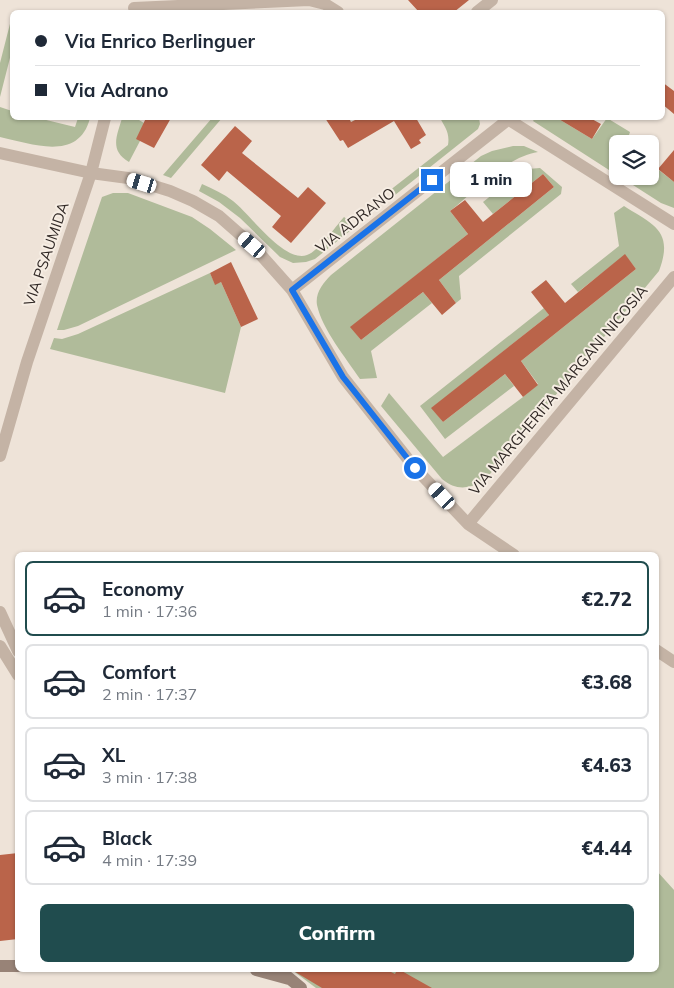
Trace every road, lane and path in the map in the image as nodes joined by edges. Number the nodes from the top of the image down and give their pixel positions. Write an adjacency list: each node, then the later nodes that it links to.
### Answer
1 (309, 0): 3 (street); 4 (street)
2 (492, 0): 5 (street)
3 (134, 7)
4 (335, 10)
5 (480, 10)
6 (104, 120): 10 (street, VIA PSAUMIDA)
7 (505, 120): 13 (street, VIA ADRANO)
8 (511, 120): 11 (street)
9 (0, 153): 10 (street)
10 (91, 173): 13 (street); 14 (street, VIA PSAUMIDA)
11 (674, 224)
12 (674, 277): 17 (street, VIA MARGHERITA MARGANI NICOSIA)
13 (292, 290): 17 (street)
14 (15, 400): 15 (street); 16 (street)
15 (0, 432)
16 (0, 456)
17 (468, 524): 18 (street)
18 (510, 552)
19 (0, 612): 20 (street)
20 (15, 644)
21 (0, 646): 24 (street)
22 (659, 652): 23 (street)
23 (674, 662)
24 (15, 670)
25 (0, 966): 26 (main road)
26 (15, 966)
27 (270, 972): 28 (main road)
28 (284, 974): 29 (main road)
29 (302, 988)

